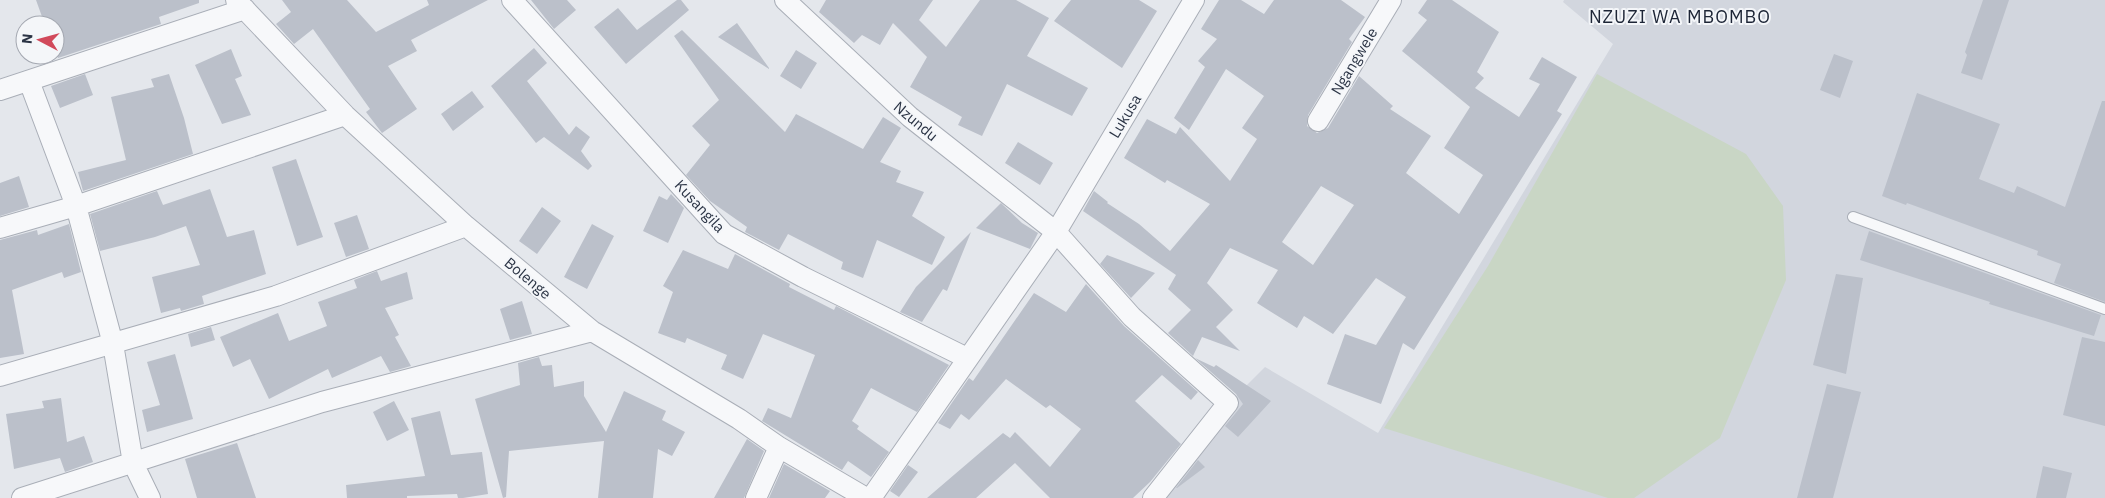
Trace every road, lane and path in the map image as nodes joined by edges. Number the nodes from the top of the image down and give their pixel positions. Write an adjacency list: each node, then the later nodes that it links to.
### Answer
1 (512, 0): 18 (street, Kusangila)
2 (785, 0): 14 (street, Nzundu)
3 (1194, 0): 14 (street, Lukusa)
4 (1391, 0): 9 (street, Ngangwele)
5 (240, 4): 6 (street); 8 (street, Bolenge)
6 (29, 81): 7 (street); 10 (street)
7 (0, 90)
8 (345, 115): 10 (street); 12 (street, Bolenge)
9 (1318, 121)
10 (76, 206): 13 (street); 17 (street)
11 (1853, 217): 15 (lane)
12 (466, 226): 16 (street, Bolenge); 17 (street)
13 (0, 228)
14 (1056, 232): 18 (street, Lukusa); 27 (street, Nzundu)
15 (2105, 309)
16 (592, 331): 20 (street, Bolenge); 21 (street)
17 (113, 344): 19 (street); 21 (street)
18 (967, 358): 26 (street, Lukusa)
19 (0, 376)
20 (778, 447): 24 (street); 25 (street, Bolenge)
21 (133, 463): 22 (street); 23 (street)
22 (22, 498)
23 (150, 498)
24 (756, 498)
25 (866, 498)
26 (871, 498)
27 (1153, 498)

